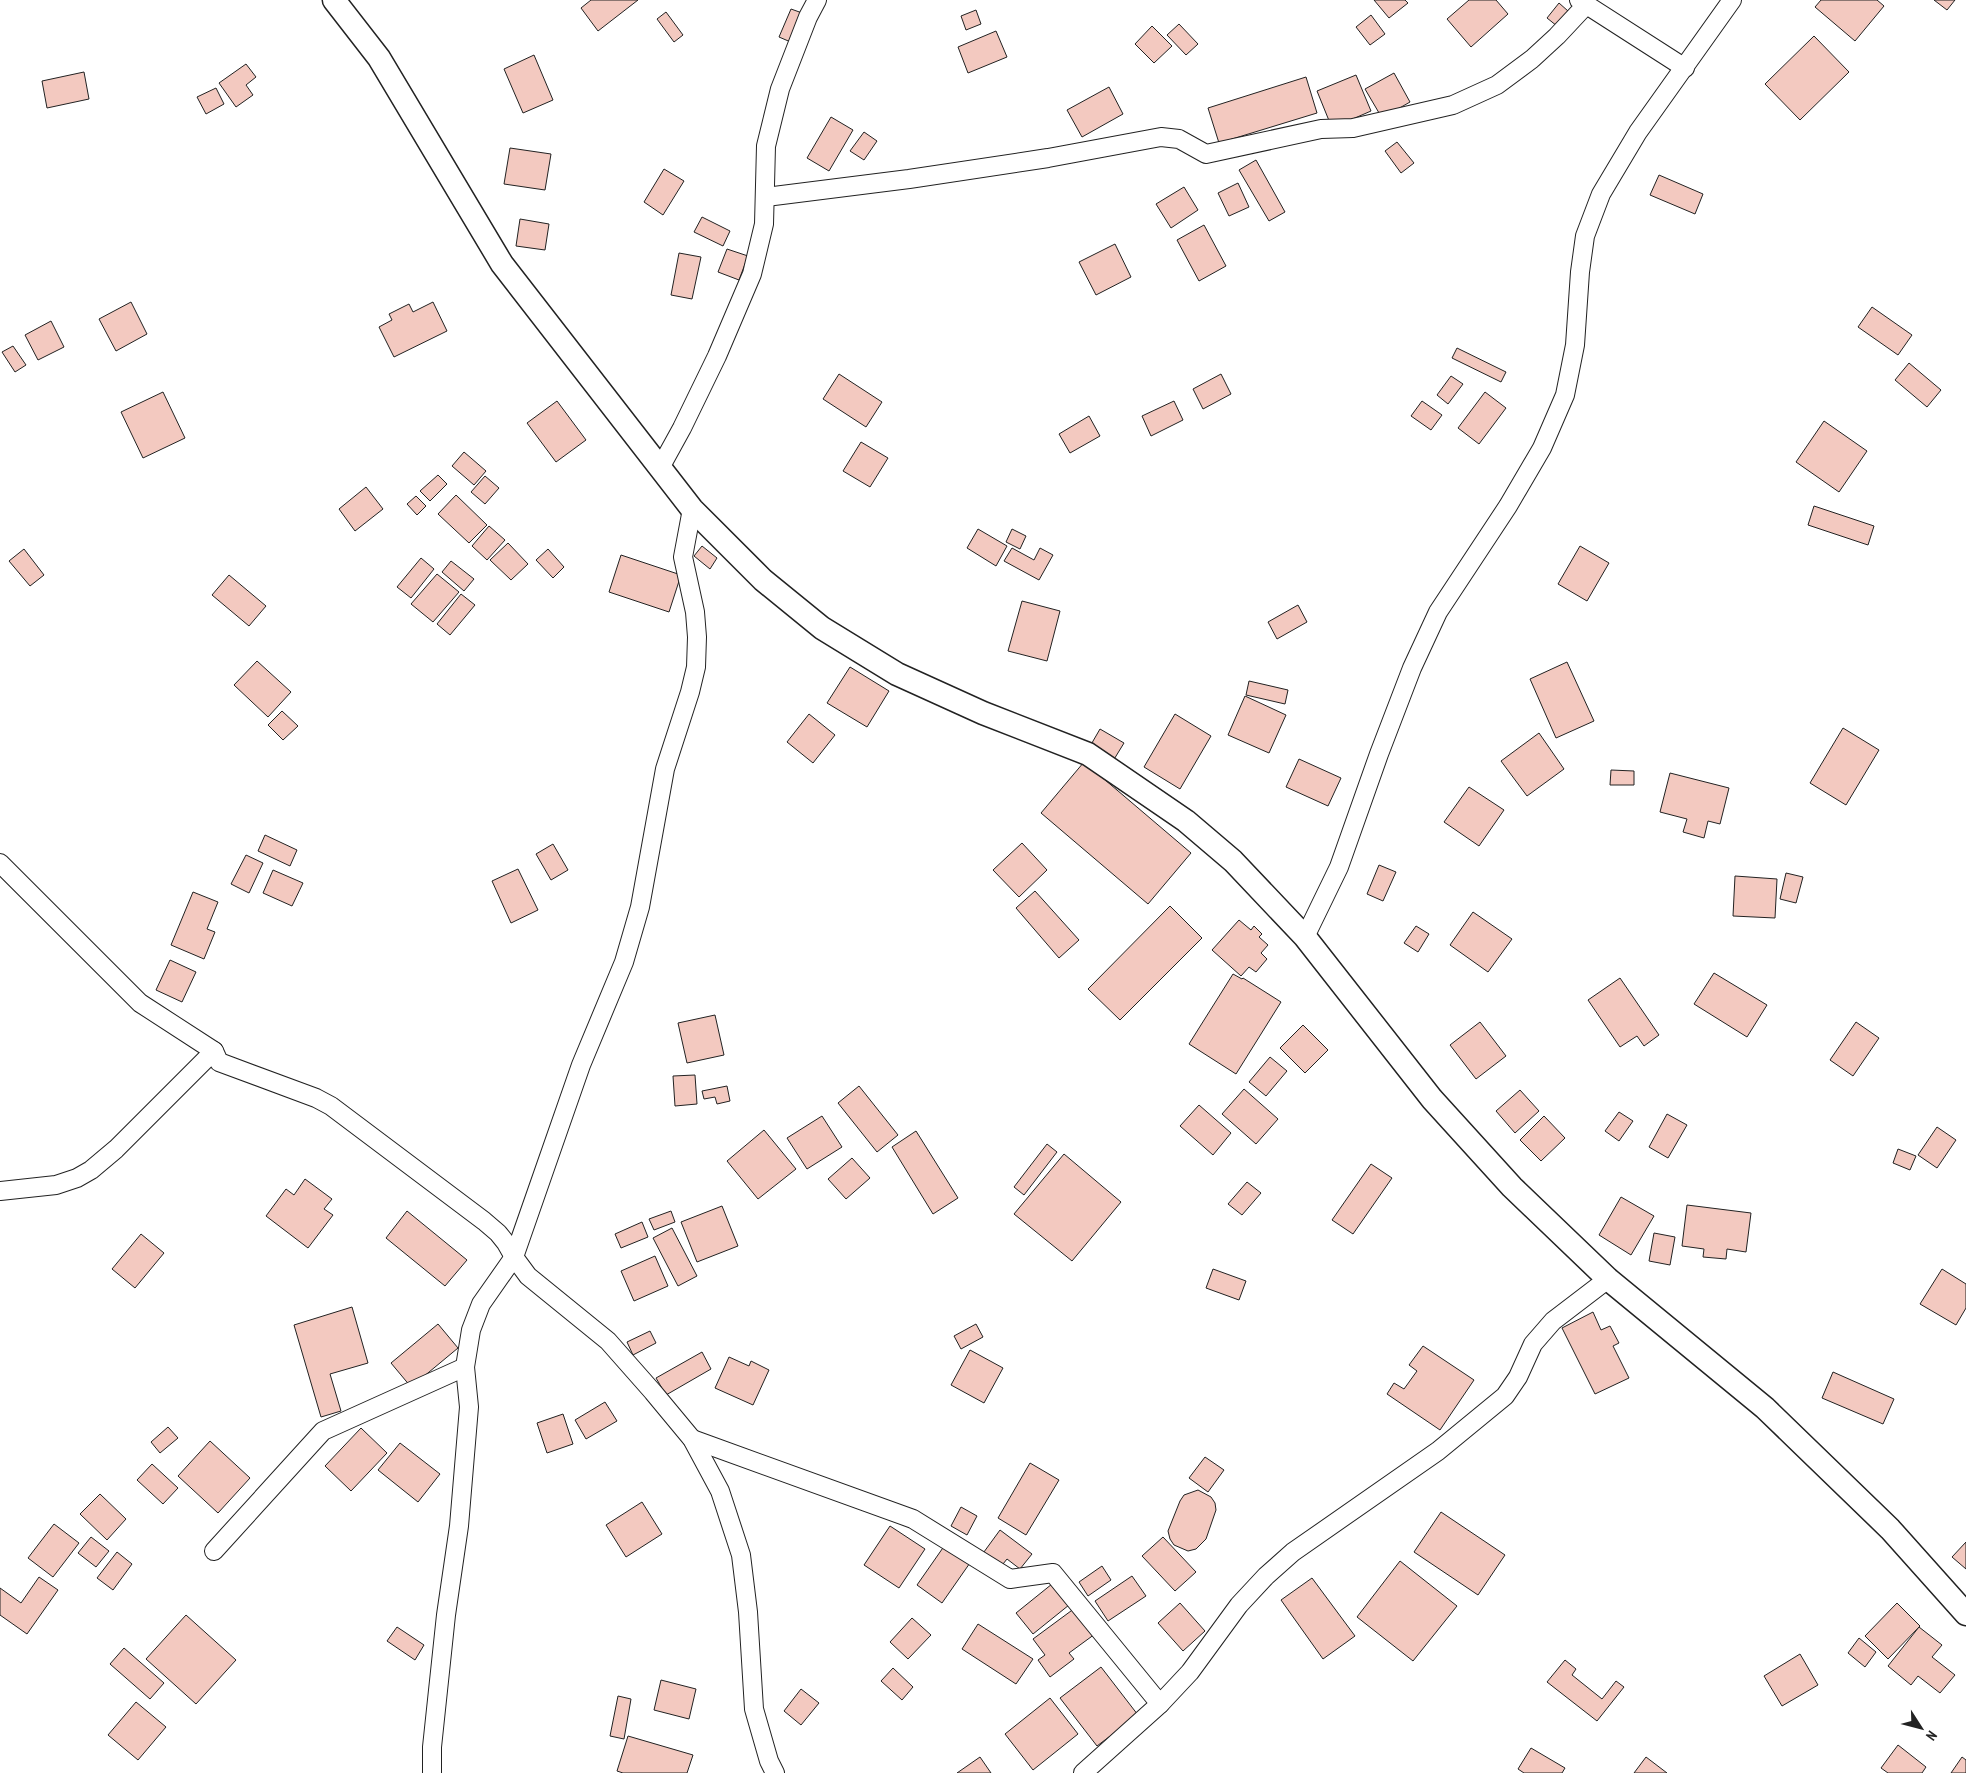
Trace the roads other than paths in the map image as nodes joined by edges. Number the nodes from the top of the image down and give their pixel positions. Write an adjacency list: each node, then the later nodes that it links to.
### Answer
1 (334, 0): 7 (street)
2 (817, 0): 6 (street)
3 (1732, 0): 5 (street)
4 (1582, 2): 5 (street); 6 (street)
5 (1685, 68): 10 (street)
6 (766, 198): 7 (street)
7 (660, 468): 8 (street)
8 (692, 509): 10 (street); 13 (street)
9 (0, 864): 11 (street)
10 (1305, 937): 14 (street)
11 (214, 1051): 12 (street); 13 (street)
12 (0, 1191)
13 (514, 1257): 15 (street); 16 (street)
14 (1608, 1279): 18 (street); 19 (street)
15 (465, 1367): 17 (street); 20 (street)
16 (692, 1439): 19 (street); 21 (street)
17 (214, 1551)
18 (1966, 1614)
19 (1160, 1704): 22 (street)
20 (432, 1773)
21 (775, 1773)
22 (1083, 1773)

